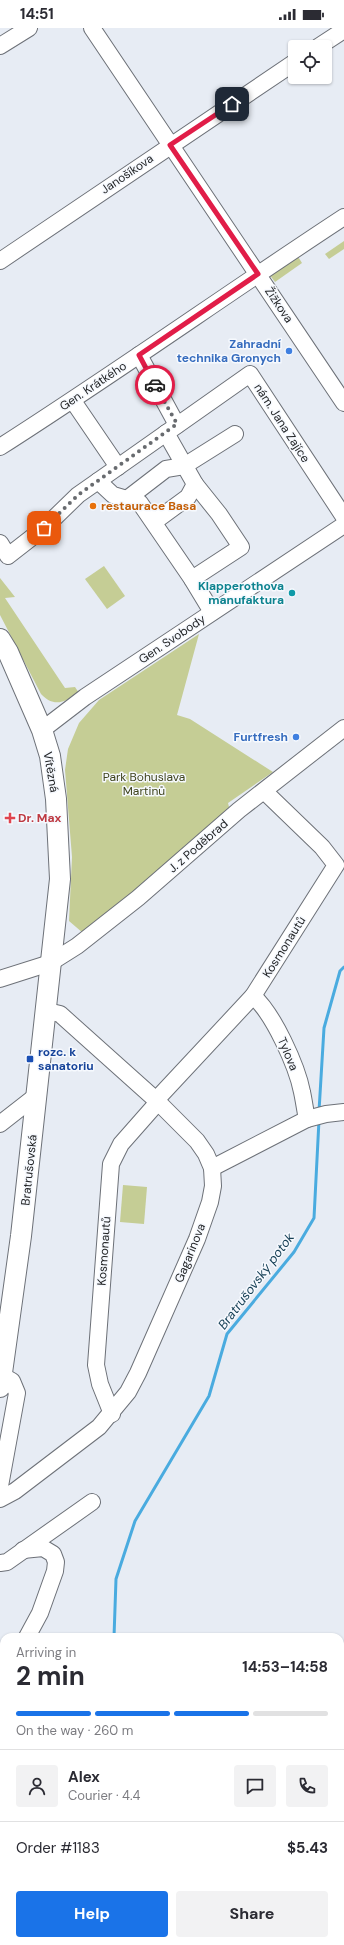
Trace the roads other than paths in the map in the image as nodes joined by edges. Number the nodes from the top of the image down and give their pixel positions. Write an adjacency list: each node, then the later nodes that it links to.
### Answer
1 (29, 28): 5 (street)
2 (92, 28): 7 (street, Žižkova)
3 (344, 30): 4 (street)
4 (329, 40)
5 (0, 46)
6 (288, 67): 7 (street, Janošíkova)
7 (170, 145): 9 (street, Janošíkova); 10 (street, Žižkova)
8 (344, 217): 10 (street, Gen. Krátkého)
9 (0, 261)
10 (258, 274): 11 (street, Gen. Krátkého); 13 (street, Žižkova)
11 (139, 355): 12 (street, Gen. Krátkého); 14 (street)
12 (72, 401): 16 (street, Gen. Krátkého); 18 (street)
13 (344, 403)
14 (172, 429): 17 (street); 18 (street, nám. Jana Zajíce); 22 (street, nám. Jana Zajíce)
15 (235, 434): 17 (street)
16 (0, 447)
17 (184, 466): 20 (street); 21 (street)
18 (118, 467): 19 (street, nám. Jana Zajíce)
19 (98, 481): 21 (street); 25 (street, nám. Jana Zajíce)
20 (195, 484): 23 (street); 26 (street)
21 (127, 499): 23 (street)
22 (344, 517)
23 (154, 522): 26 (street)
24 (344, 525): 27 (street, Gen. Svobody)
25 (0, 542)
26 (192, 579): 27 (street)
27 (212, 612): 30 (street, Gen. Svobody)
28 (0, 638): 30 (main road, Vítězná)
29 (344, 728): 31 (street, J. z Poděbrad)
30 (42, 730): 32 (main road, Vítězná)
31 (264, 791): 32 (street, J. z Poděbrad); 34 (street, Kosmonautů)
32 (50, 963): 33 (street, J. z Poděbrad); 35 (main road, Bratrušovská)
33 (0, 979)
34 (253, 996): 37 (street, Kosmonautů); 39 (street, Tylova)
35 (47, 1011): 36 (main road, Bratrušovská); 37 (street, Gagarinova)
36 (37, 1095): 40 (street); 42 (main road, Bratrušovská)
37 (157, 1101): 41 (street, Gagarinova); 43 (street, Kosmonautů)
38 (344, 1112): 39 (street)
39 (315, 1117): 41 (street)
40 (0, 1124)
41 (212, 1168): 43 (street, Gagarinova)
42 (1, 1383): 44 (street, Bratrušovská)
43 (112, 1414): 45 (street, Gagarinova)
44 (0, 1486)
45 (0, 1499)
46 (92, 1502): 47 (street)
47 (23, 1550): 48 (street); 49 (street)
48 (0, 1563)
49 (29, 1633)

